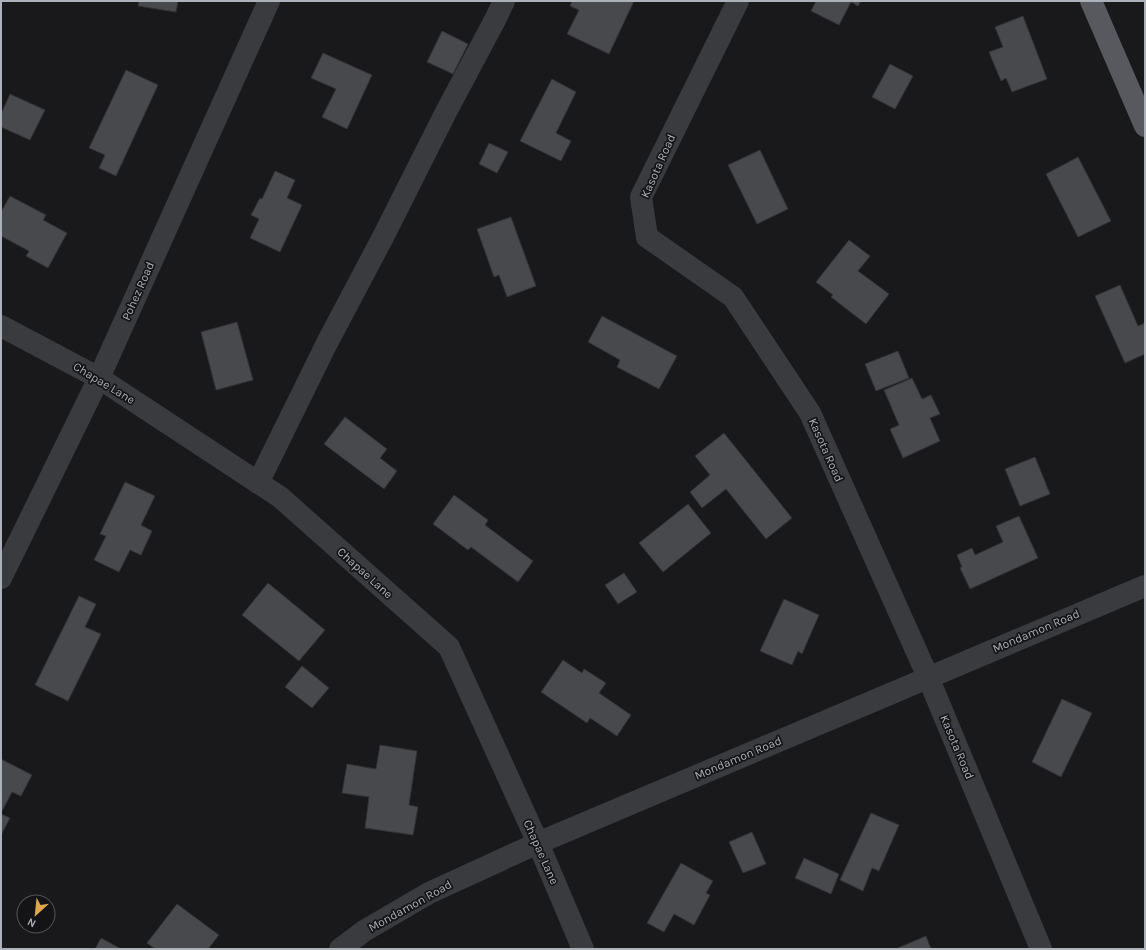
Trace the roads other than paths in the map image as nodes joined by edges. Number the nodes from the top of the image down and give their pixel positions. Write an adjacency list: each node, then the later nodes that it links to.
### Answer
1 (269, 1): 7 (street, Pohez Road)
2 (504, 1): 8 (street)
3 (738, 1): 11 (street, Kasota Road)
4 (1091, 1): 5 (main road)
5 (1145, 126)
6 (1, 326): 7 (street, Chapae Lane)
7 (99, 378): 8 (street, Chapae Lane); 9 (street, Pohez Road)
8 (258, 483): 12 (street, Chapae Lane)
9 (1, 578)
10 (1145, 586): 11 (street, Mondamon Road)
11 (928, 677): 12 (street, Mondamon Road); 15 (street, Kasota Road)
12 (538, 843): 13 (street, Mondamon Road); 14 (street, Chapae Lane)
13 (340, 949)
14 (583, 949)
15 (1041, 949)

